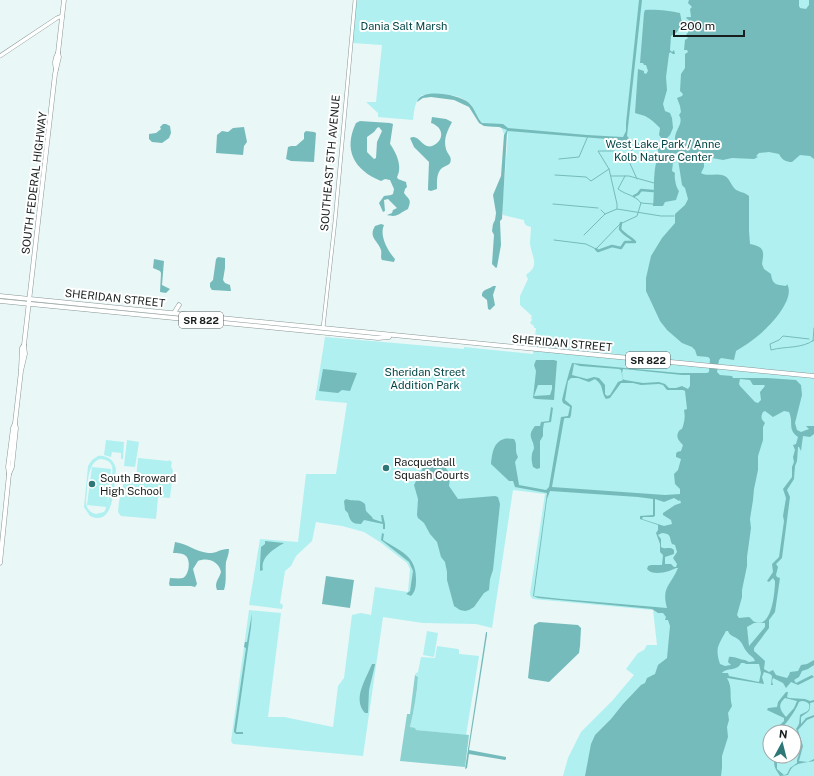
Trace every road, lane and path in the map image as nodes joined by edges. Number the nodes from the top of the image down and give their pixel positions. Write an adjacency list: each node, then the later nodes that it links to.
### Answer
1 (64, 0): 3 (main road, SOUTH FEDERAL HIGHWAY)
2 (354, 0): 15 (street, SOUTHEAST 5TH AVENUE)
3 (62, 16): 4 (main road); 7 (main road, SOUTH FEDERAL HIGHWAY)
4 (0, 56)
5 (0, 296): 7 (main road, SHERIDAN STREET / SR 822)
6 (0, 301): 7 (main road, SHERIDAN STREET / SR 822)
7 (29, 301): 9 (main road, SHERIDAN STREET / SR 822); 11 (main road, SHERIDAN STREET / SR 822); 18 (main road, SOUTH FEDERAL HIGHWAY)
8 (179, 305): 9 (main road)
9 (174, 313): 10 (main road, SHERIDAN STREET / SR 822)
10 (179, 314): 11 (main road); 12 (main road, SHERIDAN STREET / SR 822)
11 (149, 315): 13 (main road, SHERIDAN STREET / SR 822)
12 (214, 317): 13 (main road); 14 (main road, SHERIDAN STREET / SR 822)
13 (184, 318): 14 (main road, SHERIDAN STREET / SR 822)
14 (250, 323): 15 (main road, SHERIDAN STREET / SR 822); 16 (main road, SHERIDAN STREET / SR 822)
15 (323, 328): 16 (main road, SHERIDAN STREET / SR 822)
16 (395, 336): 17 (main road, SHERIDAN STREET / SR 822)
17 (814, 376)
18 (5, 512): 19 (main road); 20 (main road)
19 (0, 538)
20 (0, 563)

